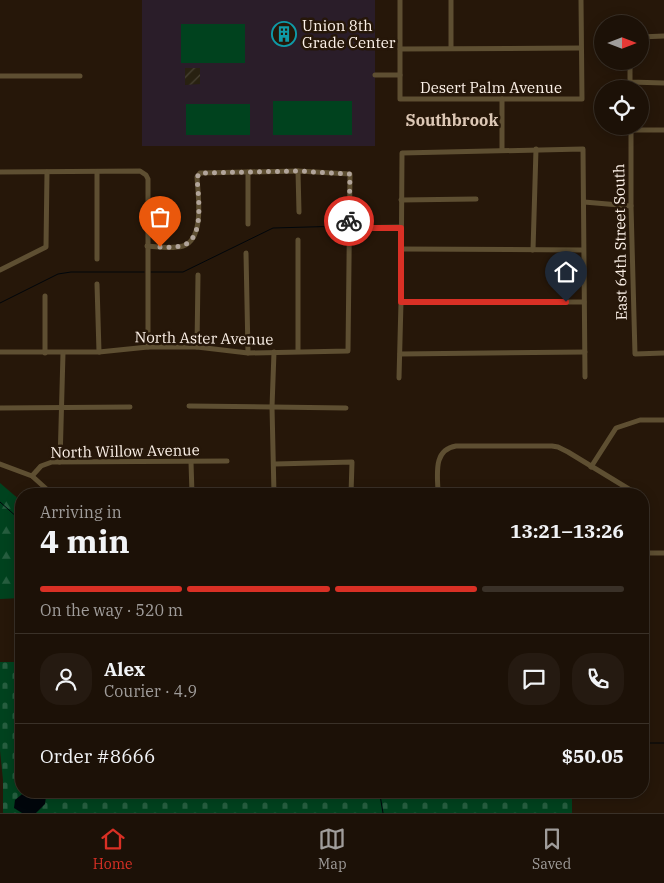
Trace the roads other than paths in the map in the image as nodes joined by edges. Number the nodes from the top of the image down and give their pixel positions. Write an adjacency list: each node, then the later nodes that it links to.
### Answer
1 (400, 0): 8 (street)
2 (451, 0): 6 (street)
3 (581, 0): 7 (street)
4 (664, 36): 5 (street)
5 (649, 37)
6 (451, 48): 7 (street); 8 (street)
7 (581, 48): 15 (street, Desert Palm Avenue)
8 (400, 49): 11 (street)
9 (630, 70): 14 (street)
10 (375, 75): 11 (street)
11 (400, 75): 15 (street, Desert Palm Avenue)
12 (0, 76): 13 (street)
13 (80, 76)
14 (664, 83)
15 (502, 99): 18 (street)
16 (664, 130): 27 (street, East 64th Street South)
17 (536, 149): 18 (street); 26 (street); 35 (street)
18 (502, 150): 25 (street)
19 (298, 171): 23 (street); 28 (street); 30 (street)
20 (0, 172): 21 (street)
21 (47, 172): 22 (street); 39 (street)
22 (97, 172): 33 (street); 38 (street)
23 (248, 172): 29 (street); 33 (street)
24 (476, 199): 25 (street)
25 (401, 200): 31 (street)
26 (584, 202): 27 (street); 36 (street)
27 (631, 206): 55 (street, East 64th Street South)
28 (299, 212)
29 (248, 224)
30 (349, 228): 31 (street); 47 (street, North Aster Avenue)
31 (401, 228): 34 (street)
32 (298, 240): 47 (street)
33 (147, 246): 45 (street)
34 (401, 249): 35 (street); 43 (street)
35 (533, 250): 36 (street)
36 (583, 250): 44 (street)
37 (246, 253): 54 (street)
38 (97, 259)
39 (0, 268)
40 (198, 276): 46 (street)
41 (97, 284): 49 (street)
42 (45, 296): 52 (street)
43 (401, 302): 44 (street); 56 (street)
44 (584, 302): 51 (street)
45 (148, 347): 46 (street, North Aster Avenue); 49 (street, North Aster Avenue)
46 (197, 347): 54 (street, North Aster Avenue)
47 (298, 351): 50 (street, North Aster Avenue)
48 (0, 352): 52 (street, North Aster Avenue)
49 (99, 352): 53 (street, North Aster Avenue)
50 (274, 352): 54 (street, North Aster Avenue); 61 (street)
51 (585, 352): 56 (street); 57 (street)
52 (46, 353): 53 (street, North Aster Avenue)
53 (64, 353): 63 (street)
54 (248, 353)
55 (664, 353)
56 (400, 354): 58 (street)
57 (585, 377)
58 (399, 378)
59 (189, 406): 61 (street)
60 (130, 407): 63 (street)
61 (272, 407): 64 (street); 70 (street)
62 (0, 408): 63 (street)
63 (63, 408): 67 (street)
64 (346, 408)
65 (664, 420): 71 (street)
66 (226, 461): 68 (street, North Willow Avenue)
67 (60, 462): 68 (street, North Willow Avenue); 72 (street, North Willow Avenue)
68 (190, 462): 74 (street)
69 (0, 464): 72 (street)
70 (275, 464): 75 (street); 76 (street)
71 (591, 467): 77 (street); 78 (street)
72 (32, 476): 73 (street)
73 (45, 488)
74 (192, 488)
75 (274, 488)
76 (351, 488)
77 (438, 488)
78 (627, 488)
79 (649, 553): 80 (street)
80 (664, 553)

